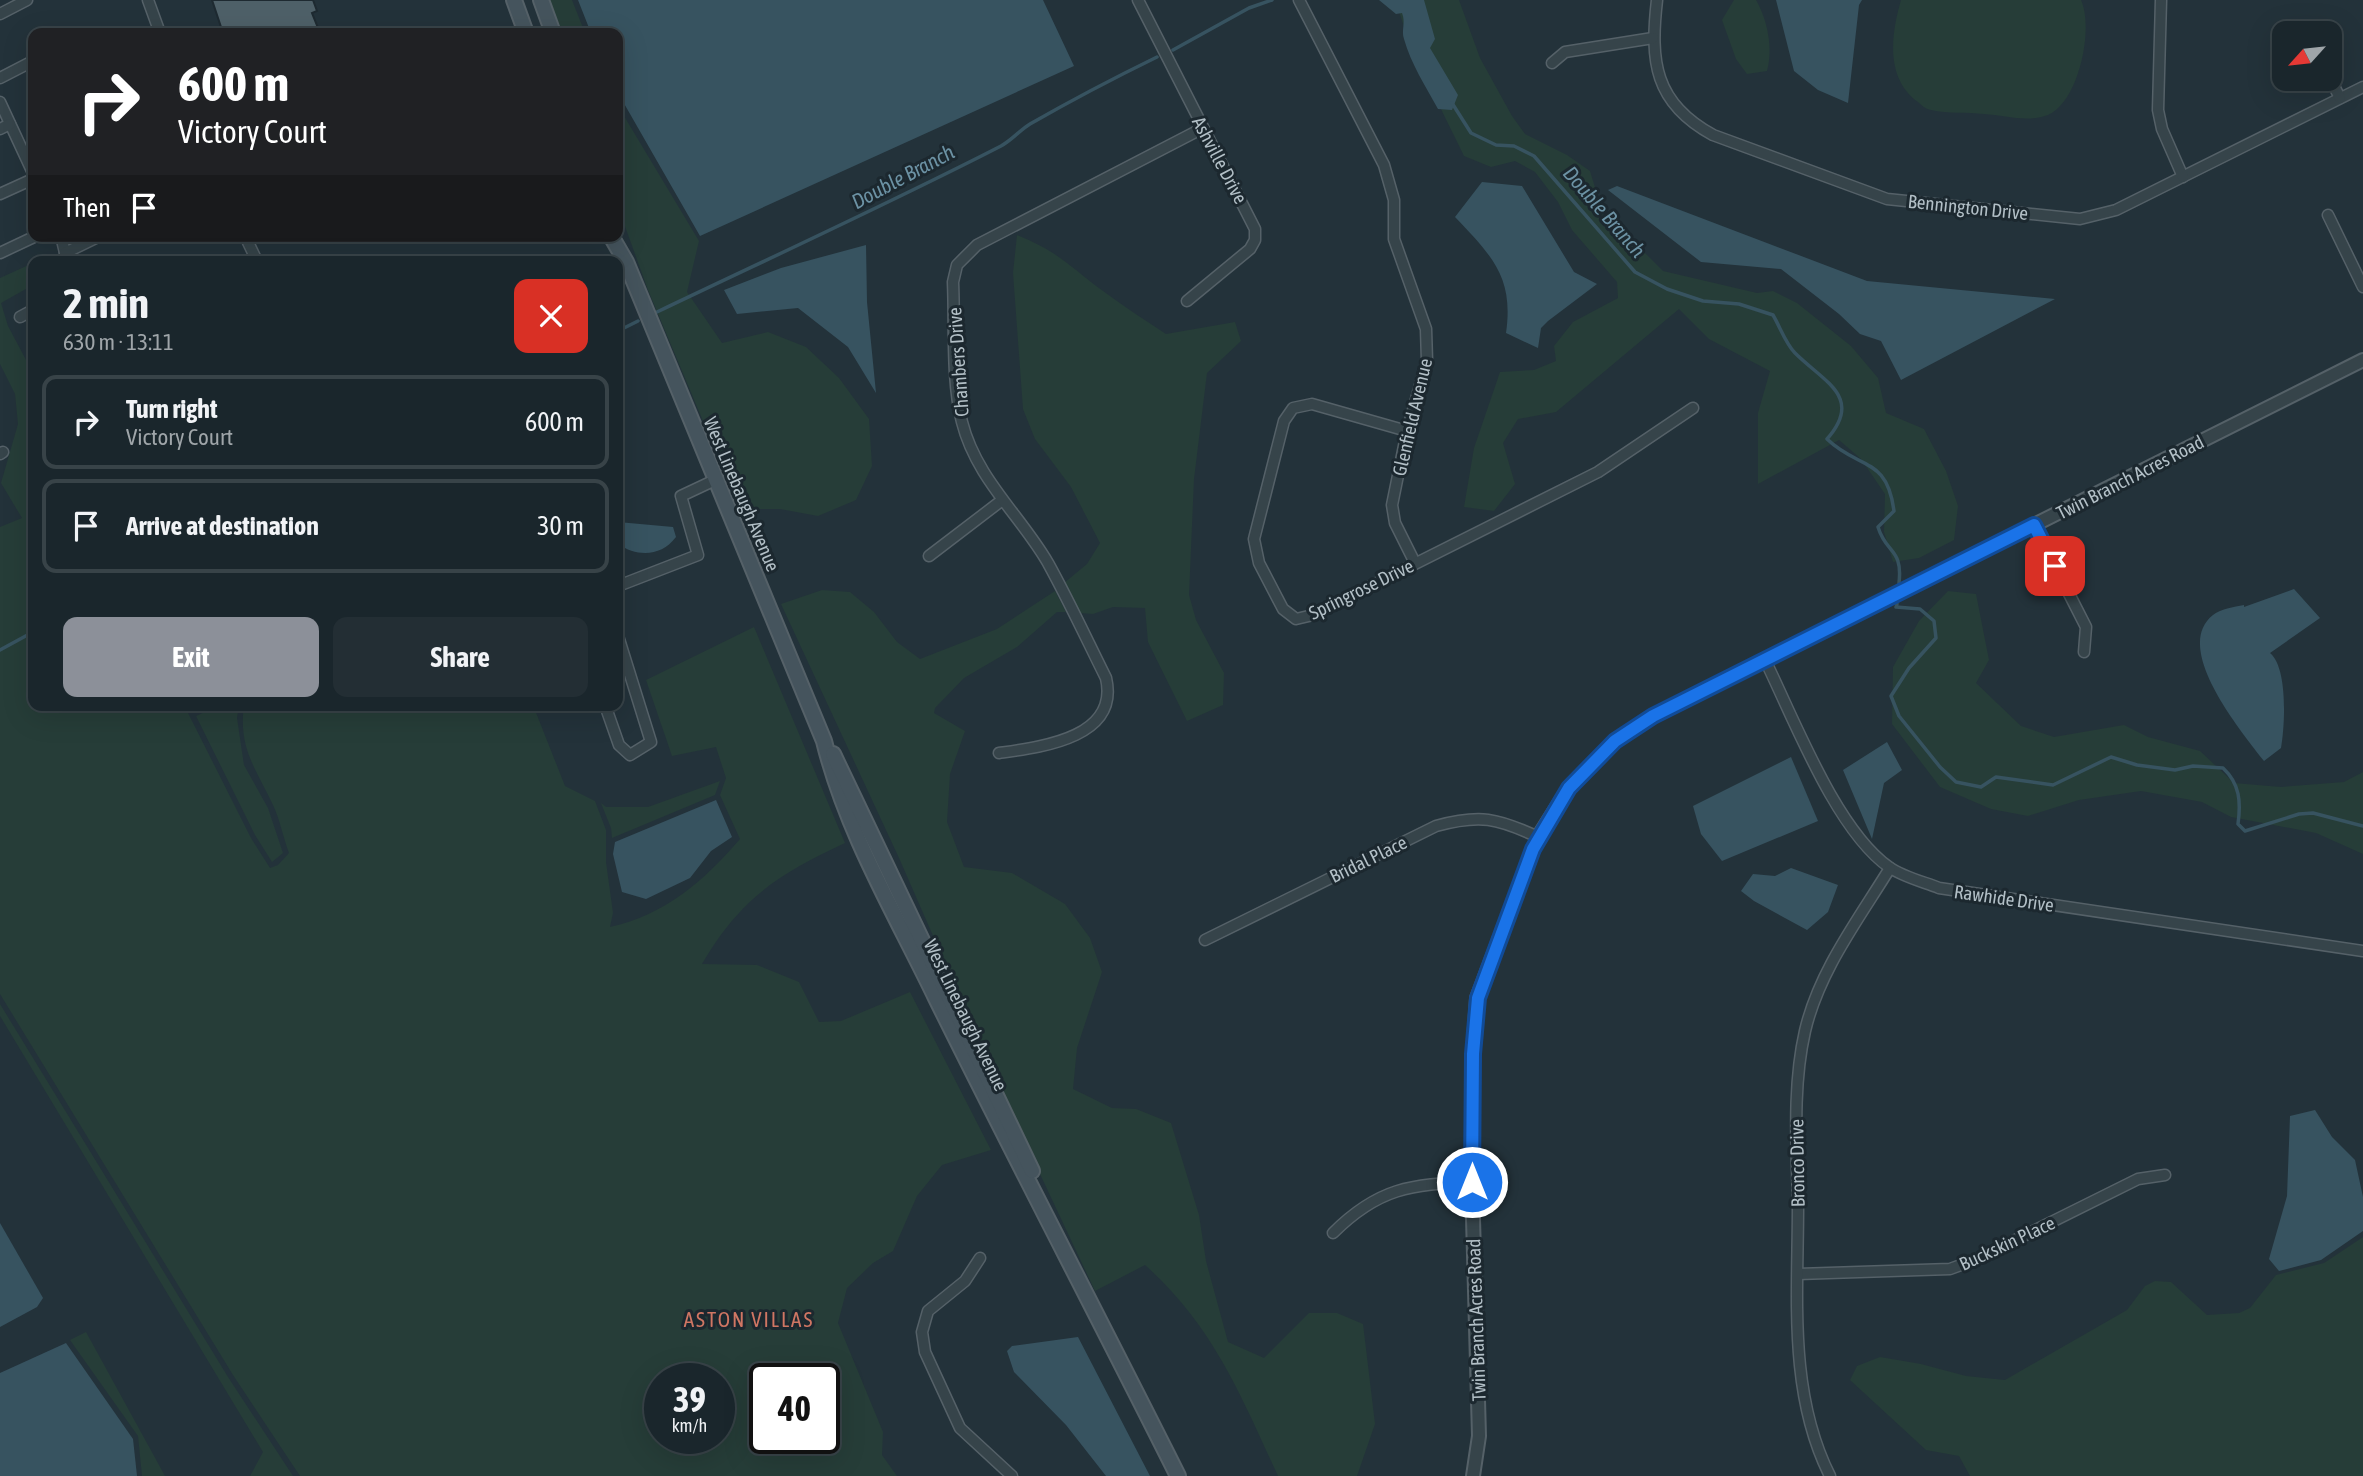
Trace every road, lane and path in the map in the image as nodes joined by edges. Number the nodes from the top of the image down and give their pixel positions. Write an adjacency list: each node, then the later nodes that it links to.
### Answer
1 (27, 0): 10 (street)
2 (148, 0): 11 (street)
3 (536, 0): 9 (main road)
4 (541, 0): 13 (main road)
5 (1138, 0): 23 (street, Ashville Drive)
6 (1299, 0): 45 (street, Glenfield Avenue)
7 (1657, 0): 14 (street, Bennington Drive)
8 (2161, 0): 28 (street)
9 (515, 4): 12 (main road)
10 (0, 14)
11 (158, 28)
12 (524, 28)
13 (551, 28)
14 (1653, 38): 15 (street); 28 (street, Bennington Drive)
15 (1552, 63)
16 (28, 64): 17 (street)
17 (0, 78)
18 (2363, 87): 20 (street, Bennington Drive)
19 (2337, 91): 20 (street)
20 (2340, 97): 28 (street, Bennington Drive)
21 (0, 102): 22 (street)
22 (10, 124): 24 (street); 26 (street)
23 (1203, 128): 40 (street, Ashville Drive); 47 (street, Chambers Drive)
24 (0, 129)
25 (28, 146): 26 (street)
26 (22, 149): 27 (street)
27 (28, 162)
28 (2183, 177)
29 (28, 181): 30 (street)
30 (0, 194)
31 (2328, 215): 39 (street)
32 (28, 240): 35 (street)
33 (90, 242): 36 (street)
34 (621, 242): 38 (main road, West Linebaugh Avenue)
35 (0, 253)
36 (68, 256)
37 (623, 257): 38 (main road, West Linebaugh Avenue)
38 (626, 262): 46 (main road, West Linebaugh Avenue)
39 (2363, 287)
40 (1187, 300)
41 (28, 313): 42 (street)
42 (20, 317)
43 (2363, 360): 48 (street, Twin Branch Acres Road)
44 (1693, 408): 50 (street, Springrose Drive)
45 (1407, 432): 50 (street, Glenfield Avenue); 50 (street, Springrose Drive)
46 (715, 480): 51 (street); 67 (main road, West Linebaugh Avenue)
47 (1001, 501): 49 (street); 56 (street, Chambers Drive)
48 (2034, 525): 53 (street); 54 (street, Twin Branch Acres Road)
49 (929, 556)
50 (1415, 563)
51 (623, 584)
52 (623, 652): 55 (street)
53 (2084, 652)
54 (1765, 660): 57 (street, Twin Branch Acres Road); 58 (street, Rawhide Drive)
55 (607, 711)
56 (999, 753)
57 (1538, 837): 59 (street, Bridal Place); 62 (street, Twin Branch Acres Road)
58 (1890, 868): 60 (street, Rawhide Drive); 65 (street, Bronco Drive)
59 (1205, 940)
60 (2363, 951)
61 (2165, 1175): 65 (street, Buckskin Place)
62 (1472, 1182): 63 (street); 68 (street, Twin Branch Acres Road)
63 (1333, 1233)
64 (980, 1258): 66 (street)
65 (1798, 1274): 69 (street, Bronco Drive)
66 (1012, 1476)
67 (1178, 1476)
68 (1473, 1476)
69 (1830, 1476)

